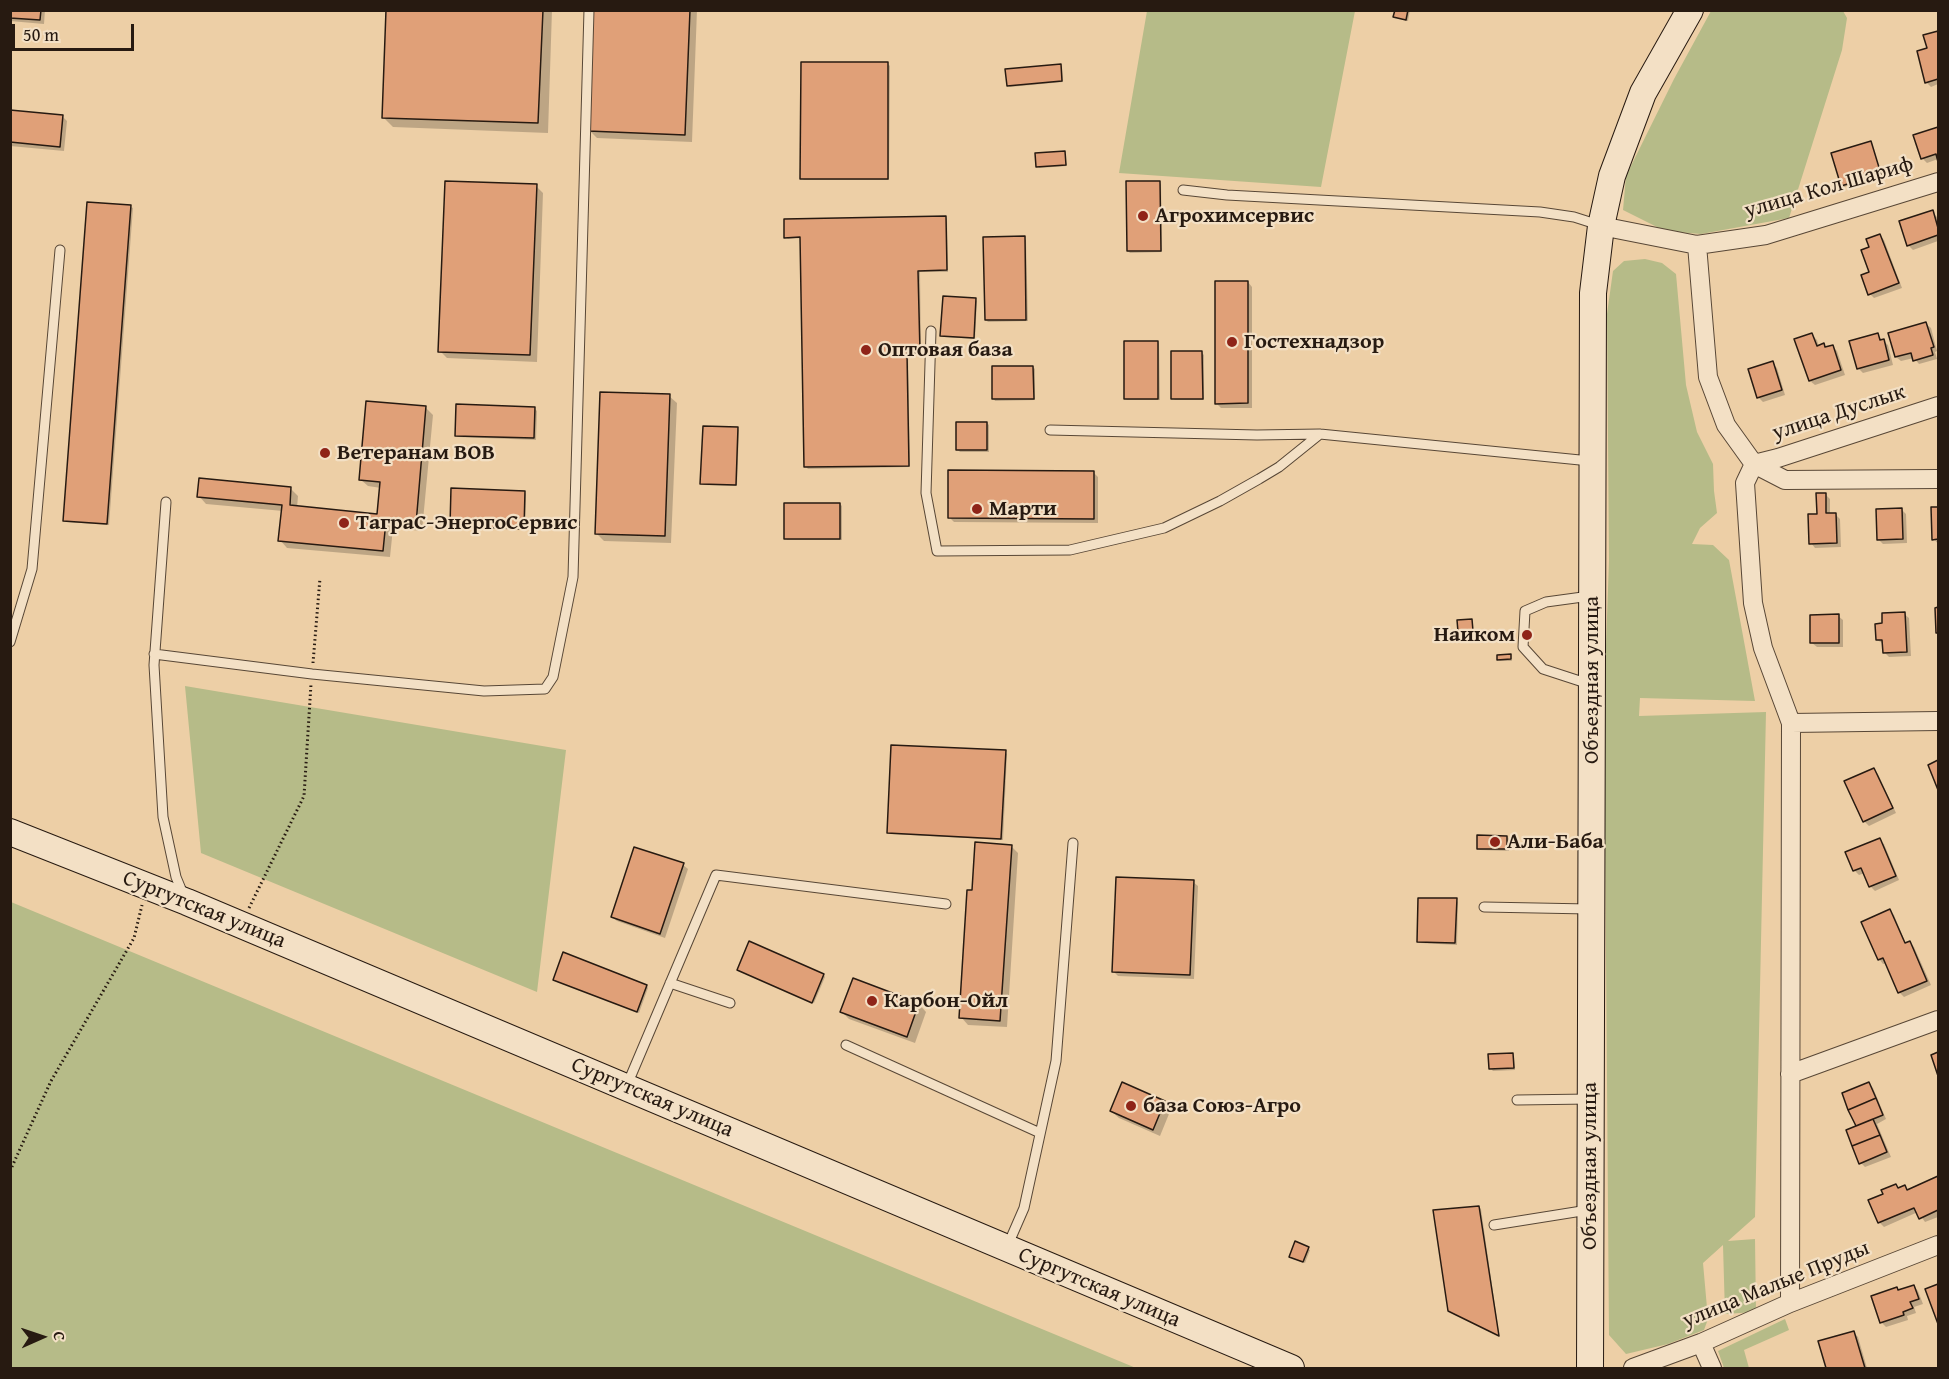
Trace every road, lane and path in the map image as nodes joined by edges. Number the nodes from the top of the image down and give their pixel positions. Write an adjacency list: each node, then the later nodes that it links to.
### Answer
1 (589, 10): 22 (lane)
2 (1690, 10): 5 (street, Объездная улица)
3 (1938, 182): 6 (street, улица Кол Шариф)
4 (1184, 190): 5 (lane)
5 (1601, 226): 6 (street, улица Кол Шариф); 13 (street, Объездная улица)
6 (1697, 244): 12 (street)
7 (60, 250): 20 (lane)
8 (931, 331): 11 (lane)
9 (1938, 406): 14 (street, улица Дуслык)
10 (1050, 430): 11 (lane)
11 (1320, 435): 13 (lane)
12 (1737, 440): 14 (street); 16 (street)
13 (1592, 461): 19 (street, Объездная улица)
14 (1754, 464): 15 (street); 16 (street)
15 (1938, 479)
16 (1745, 483): 25 (street)
17 (166, 502): 21 (lane)
18 (320, 578): 22 (path)
19 (1592, 595): 23 (street, Объездная улица); 23 (lane)
20 (10, 642)
21 (154, 654): 22 (lane); 29 (lane)
22 (312, 674): 33 (path)
23 (1592, 685): 32 (street, Объездная улица)
24 (1938, 721): 25 (street)
25 (1791, 723): 38 (street)
26 (10, 832): 28 (street, Сургутская улица)
27 (1073, 843): 42 (lane)
28 (147, 886): 29 (street, Сургутская улица); 43 (path)
29 (187, 902): 33 (street, Сургутская улица)
30 (946, 904): 34 (lane)
31 (1484, 907): 32 (lane)
32 (1591, 909): 40 (street, Объездная улица)
33 (241, 925): 39 (street, Сургутская улица)
34 (670, 983): 35 (lane); 39 (lane)
35 (730, 1003)
36 (1938, 1020): 38 (street)
37 (846, 1045): 42 (lane)
38 (1790, 1074): 48 (street)
39 (626, 1087): 47 (street, Сургутская улица)
40 (1591, 1099): 41 (lane); 44 (street, Объездная улица)
41 (1517, 1100)
42 (1040, 1133): 47 (lane)
43 (10, 1171)
44 (1590, 1209): 45 (lane); 51 (street, Объездная улица)
45 (1494, 1225)
46 (1938, 1245): 48 (street, улица Малые Пруды)
47 (1007, 1248): 50 (street, Сургутская улица)
48 (1790, 1303): 49 (street, улица Малые Пруды)
49 (1701, 1343): 52 (street, улица Малые Пруды); 53 (street)
50 (1291, 1368)
51 (1590, 1368)
52 (1633, 1368)
53 (1712, 1368)

